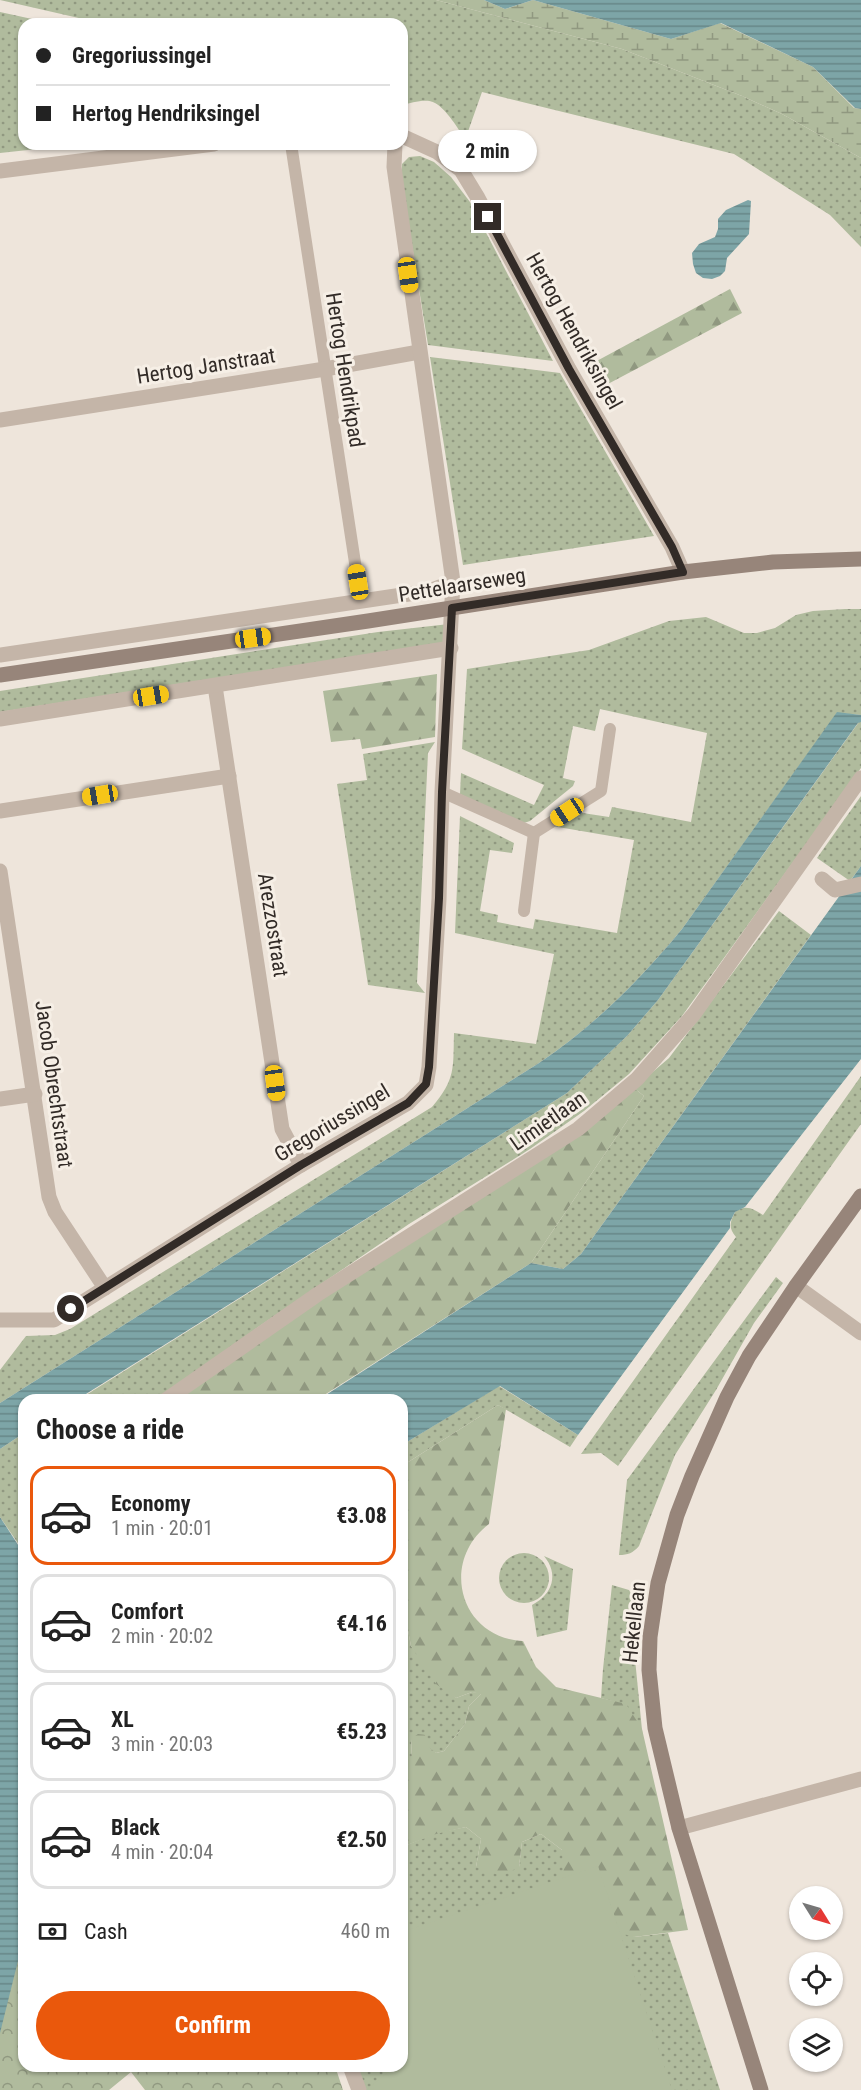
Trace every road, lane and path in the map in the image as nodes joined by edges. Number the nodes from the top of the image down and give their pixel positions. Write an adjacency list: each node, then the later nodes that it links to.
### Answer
1 (408, 139): 10 (street, Hertog Hendriksingel)
2 (166, 150): 5 (street)
3 (292, 150): 7 (lane, Hertog Hendrikpad)
4 (395, 150): 6 (street)
5 (0, 171)
6 (419, 352): 7 (street, Hertog Janstraat); 11 (street)
7 (325, 369): 8 (street, Hertog Janstraat); 12 (lane, Hertog Hendrikpad)
8 (0, 420)
9 (861, 559): 10 (main road, Pettelaarseweg)
10 (683, 572): 13 (main road, Pettelaarseweg)
11 (453, 582): 12 (street, Pettelaarseweg); 13 (street)
12 (361, 602): 15 (street, Pettelaarseweg)
13 (452, 608): 14 (street, Gregoriussingel); 16 (main road, Pettelaarseweg)
14 (451, 648): 17 (street); 22 (street, Gregoriussingel)
15 (0, 655)
16 (0, 675)
17 (215, 686): 18 (street); 20 (street, Arezzostraat)
18 (0, 719)
19 (610, 729): 24 (lane)
20 (229, 776): 23 (street); 31 (street, Arezzostraat)
21 (861, 778): 37 (street, Limietlaan)
22 (442, 792): 24 (lane); 31 (street, Gregoriussingel)
23 (0, 811)
24 (534, 833): 28 (lane)
25 (0, 871): 29 (street, Jacob Obrechtstraat)
26 (822, 879): 27 (street)
27 (861, 884)
28 (524, 911)
29 (34, 1094): 30 (street); 34 (street, Jacob Obrechtstraat)
30 (0, 1099)
31 (301, 1165): 34 (street, Gregoriussingel)
32 (861, 1196): 33 (main road, Hekellaan)
33 (796, 1286): 36 (street); 39 (main road, Hekellaan)
34 (105, 1288): 35 (street, Gregoriussingel)
35 (0, 1320)
36 (861, 1333)
37 (175, 1394)
38 (861, 1779): 39 (street)
39 (679, 1828): 42 (main road, Hekellaan)
40 (352, 2072): 41 (street)
41 (358, 2090)
42 (761, 2090)

